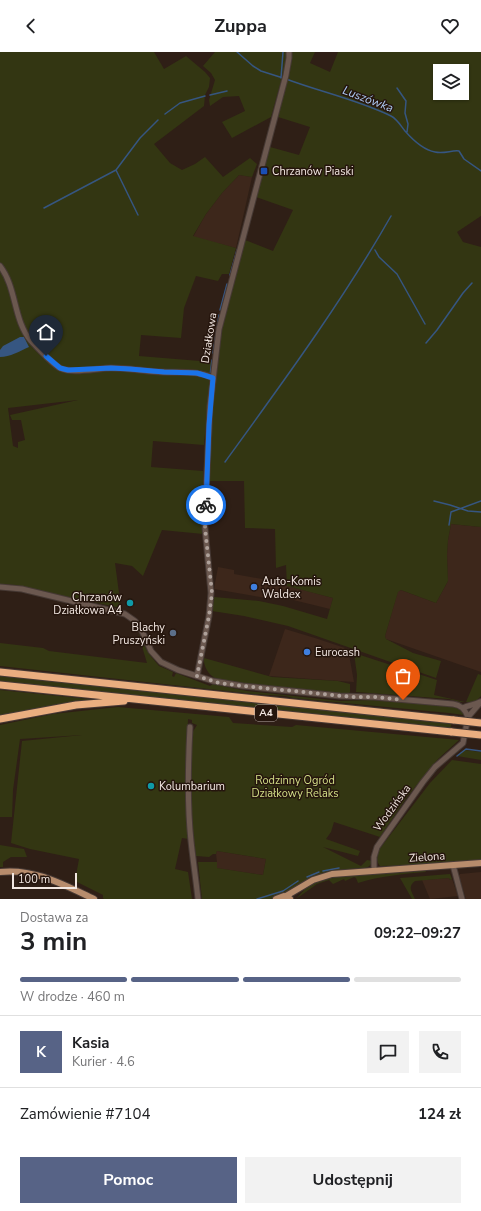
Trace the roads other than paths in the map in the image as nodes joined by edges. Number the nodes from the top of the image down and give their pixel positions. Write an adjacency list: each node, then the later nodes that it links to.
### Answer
1 (289, 52): 3 (street, Działkowa)
2 (0, 266): 3 (street)
3 (213, 378): 6 (street, Działkowa)
4 (0, 587): 6 (street)
5 (0, 672): 13 (highway, A4, bridge)
6 (197, 676): 10 (street)
7 (0, 685): 8 (highway, A4)
8 (147, 700): 12 (highway); 15 (highway, A4, bridge)
9 (481, 702): 10 (street); 11 (street)
10 (463, 708): 11 (street)
11 (468, 717): 18 (street, Wodzińska)
12 (0, 719)
13 (481, 723)
14 (190, 727): 22 (street)
15 (481, 735)
16 (481, 863): 17 (main road, Zielona)
17 (453, 865): 18 (main road, Zielona); 24 (street)
18 (374, 871): 20 (main road)
19 (0, 872): 21 (main road)
20 (290, 898): 23 (main road)
21 (94, 899)
22 (198, 899)
23 (276, 899)
24 (462, 899)

